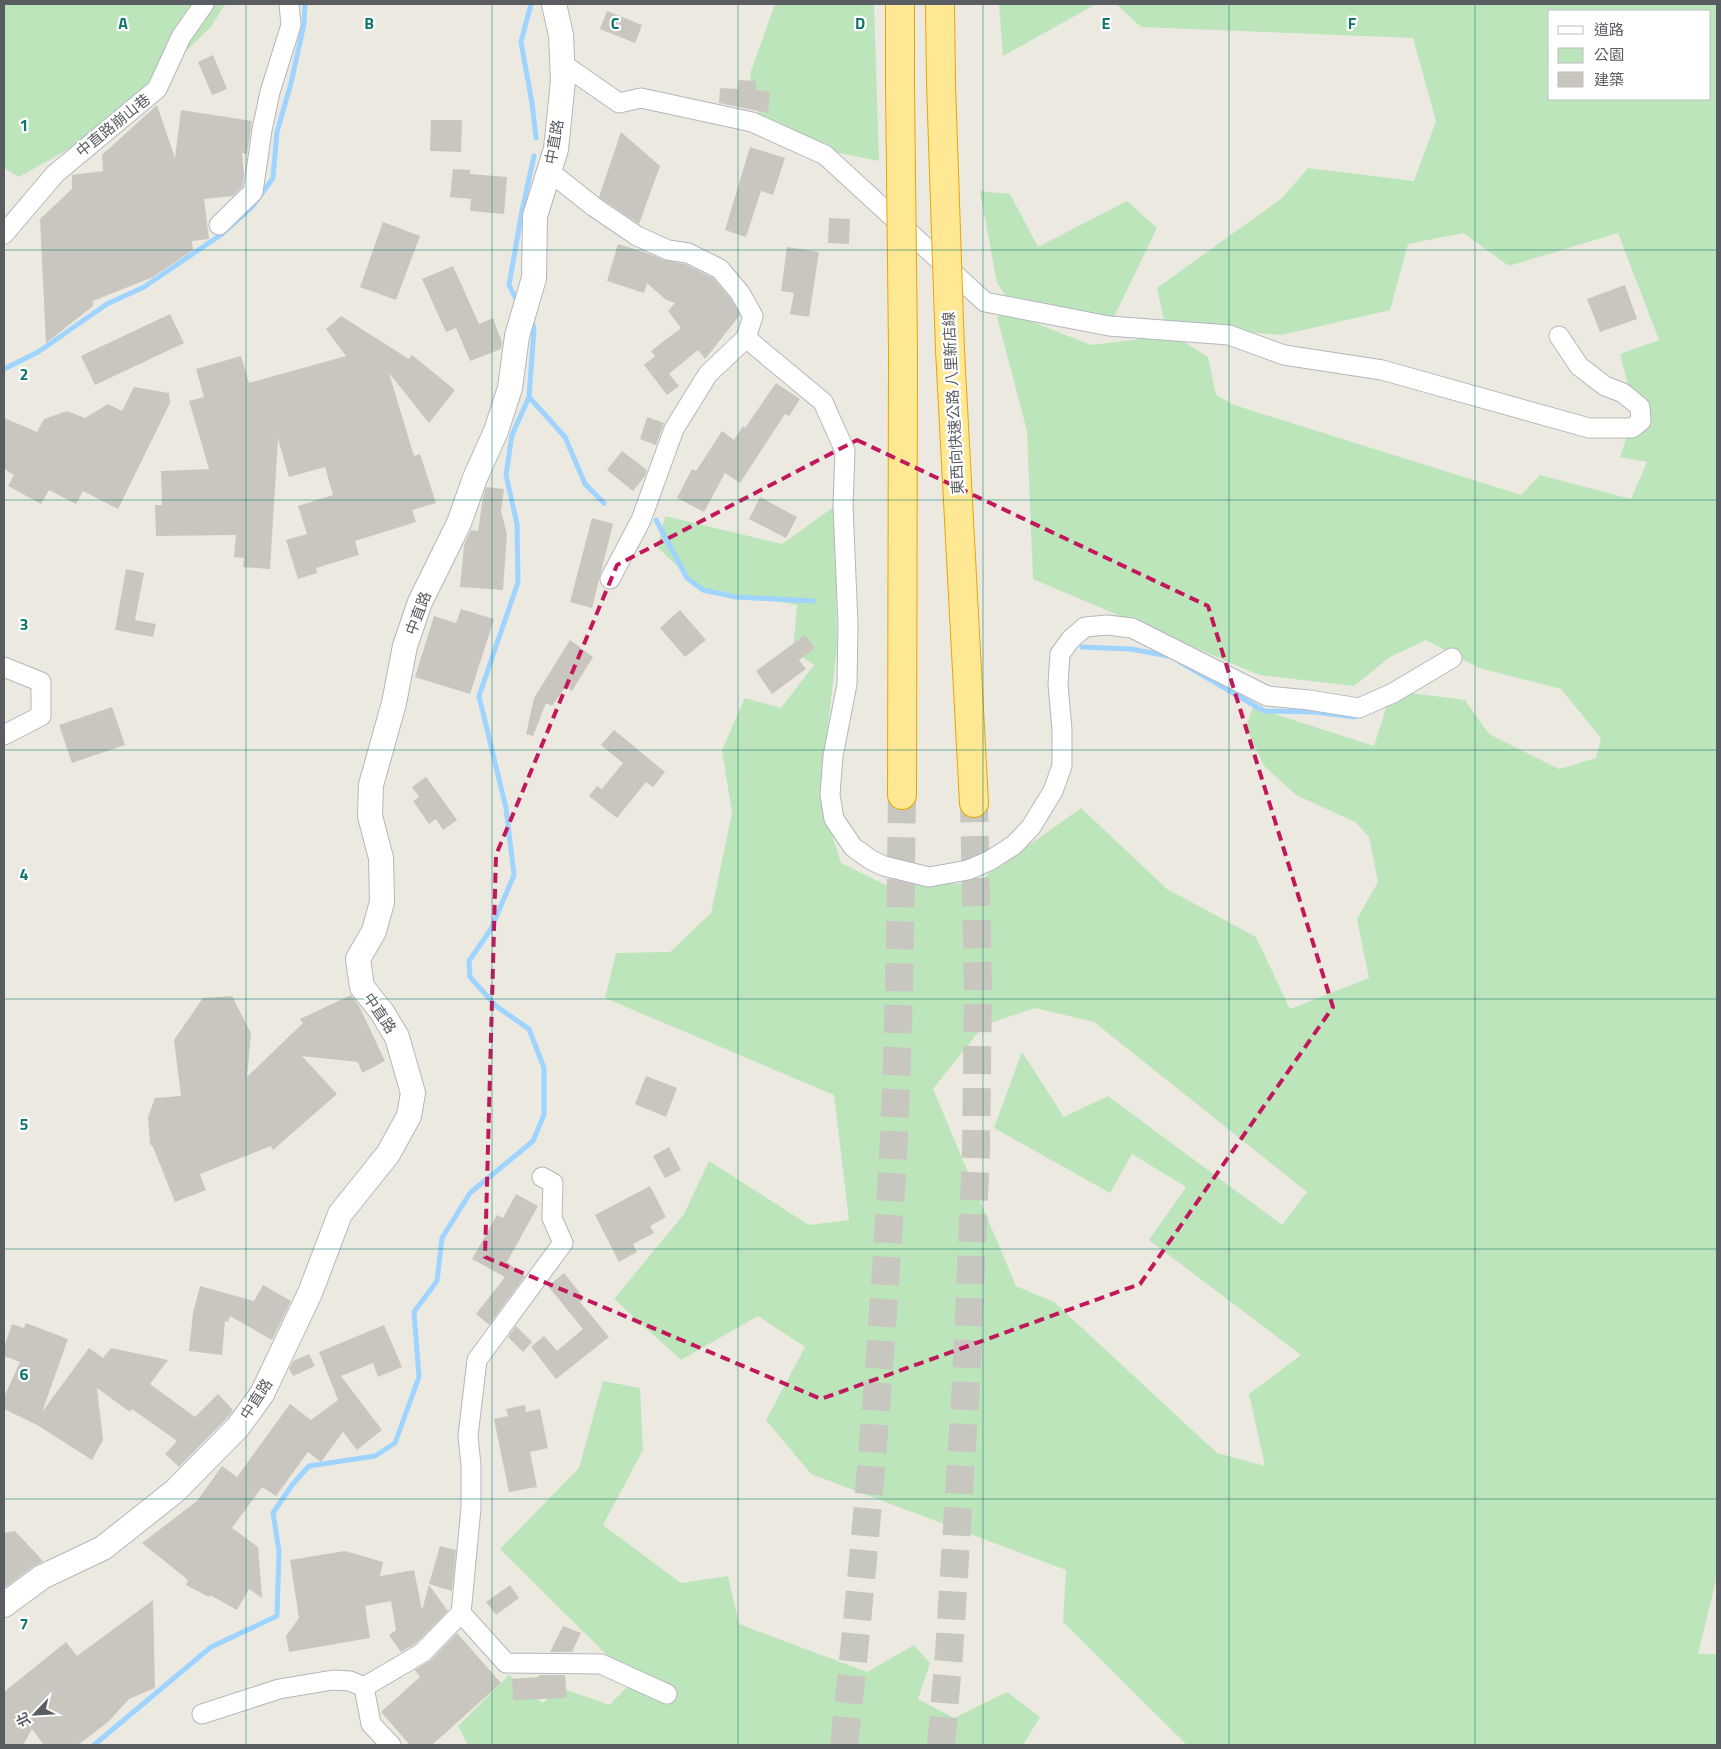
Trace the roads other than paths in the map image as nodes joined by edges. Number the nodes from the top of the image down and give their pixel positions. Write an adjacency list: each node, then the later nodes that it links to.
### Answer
1 (204, 4): 9 (street, 中直路崩山巷)
2 (288, 4): 8 (street)
3 (554, 4): 6 (street, 中直路)
4 (900, 4): 16 (highway, bridge)
5 (940, 4): 17 (highway, 東西向快速公路 八里新店線, bridge)
6 (561, 35): 7 (street, 中直路); 10 (street)
7 (549, 171): 11 (street); 19 (street, 中直路)
8 (219, 225)
9 (4, 234)
10 (1558, 336)
11 (746, 338): 12 (street); 13 (street)
12 (610, 579)
13 (1452, 658)
14 (4, 667): 15 (street)
15 (4, 735)
16 (902, 795)
17 (974, 803)
18 (542, 1177): 20 (street)
19 (4, 1605)
20 (461, 1613): 21 (street); 22 (street)
21 (364, 1688): 23 (street); 24 (street)
22 (667, 1694)
23 (202, 1714)
24 (391, 1745)

